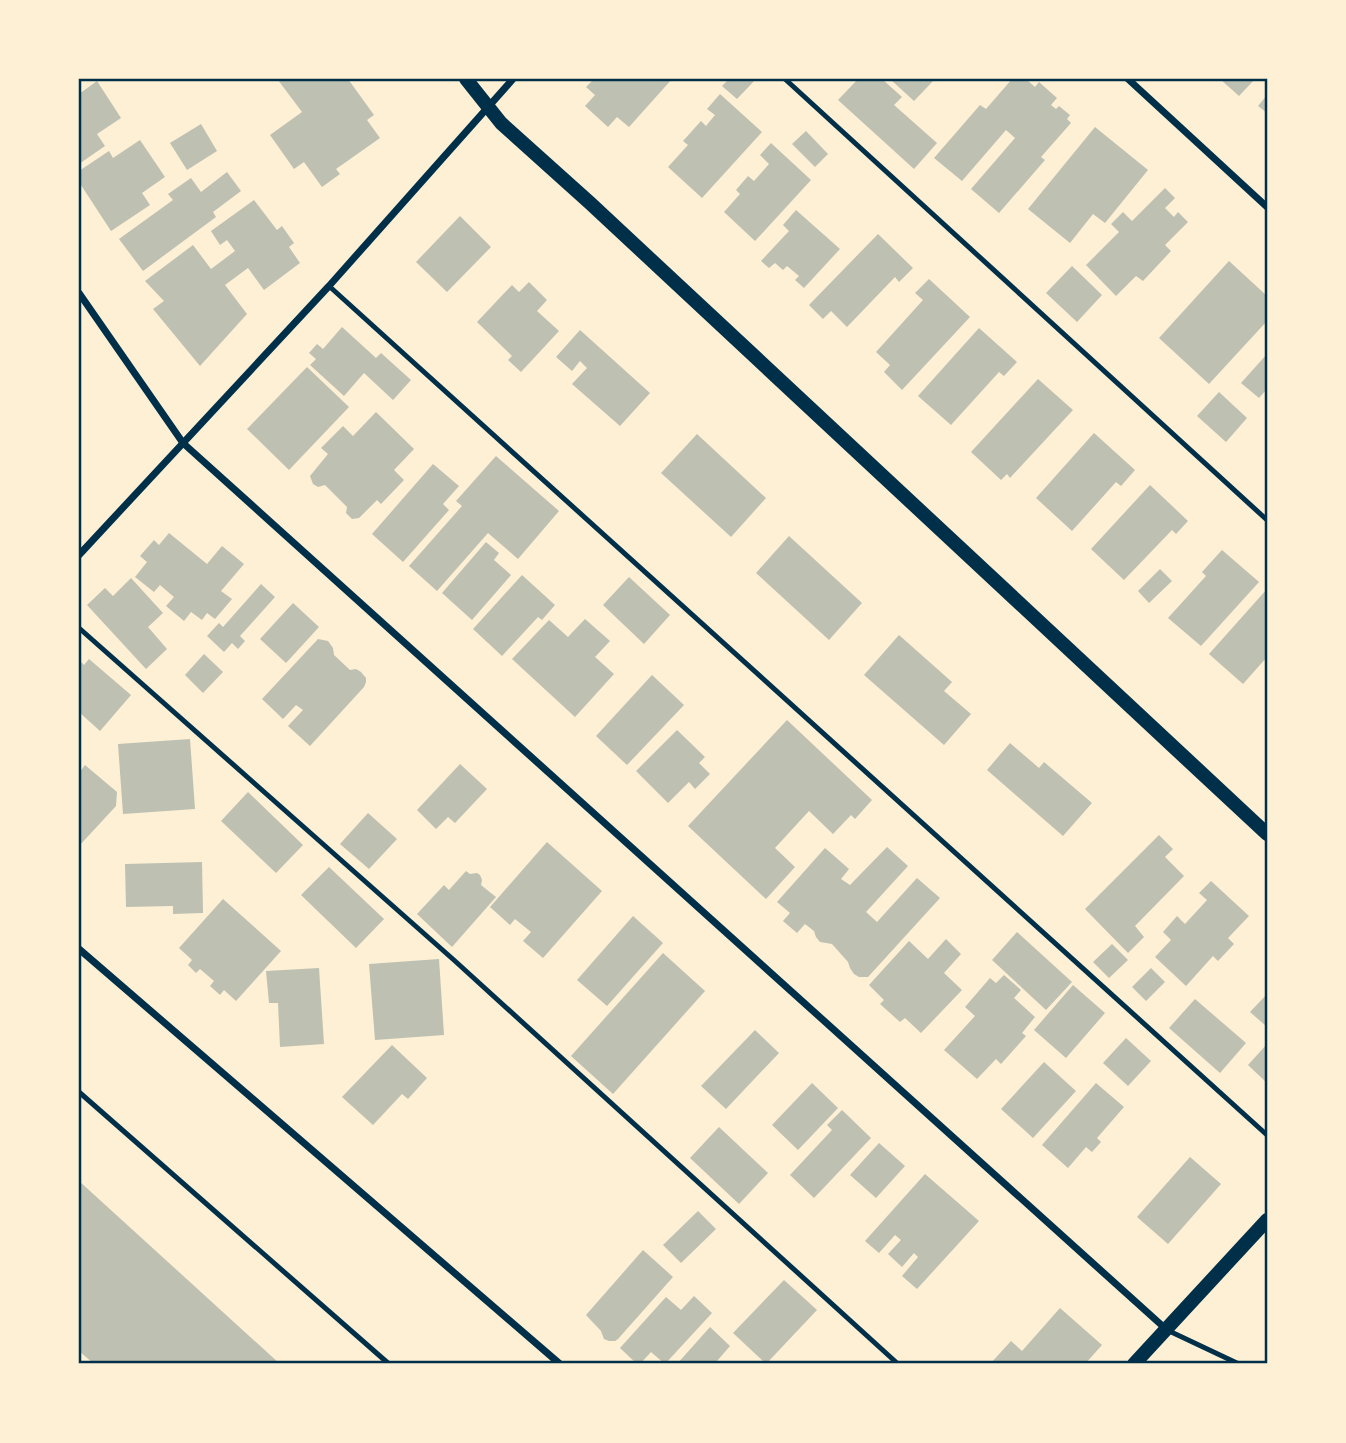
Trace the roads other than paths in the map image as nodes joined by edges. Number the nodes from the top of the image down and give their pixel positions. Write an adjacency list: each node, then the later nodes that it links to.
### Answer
1 (467, 79): 5 (main road)
2 (513, 79): 5 (street)
3 (785, 79): 10 (lane)
4 (1128, 79): 6 (street)
5 (488, 106): 7 (street); 13 (main road)
6 (1267, 207)
7 (329, 286): 9 (street); 16 (lane)
8 (79, 293): 9 (street)
9 (183, 443): 11 (street); 18 (street)
10 (1267, 520)
11 (79, 555)
12 (79, 628): 21 (lane)
13 (1267, 834)
14 (79, 948): 20 (street)
15 (79, 1092): 19 (lane)
16 (1267, 1135)
17 (1267, 1220): 18 (main road)
18 (1167, 1330): 22 (main road); 23 (lane)
19 (388, 1364)
20 (560, 1364)
21 (898, 1364)
22 (1134, 1364)
23 (1240, 1364)

